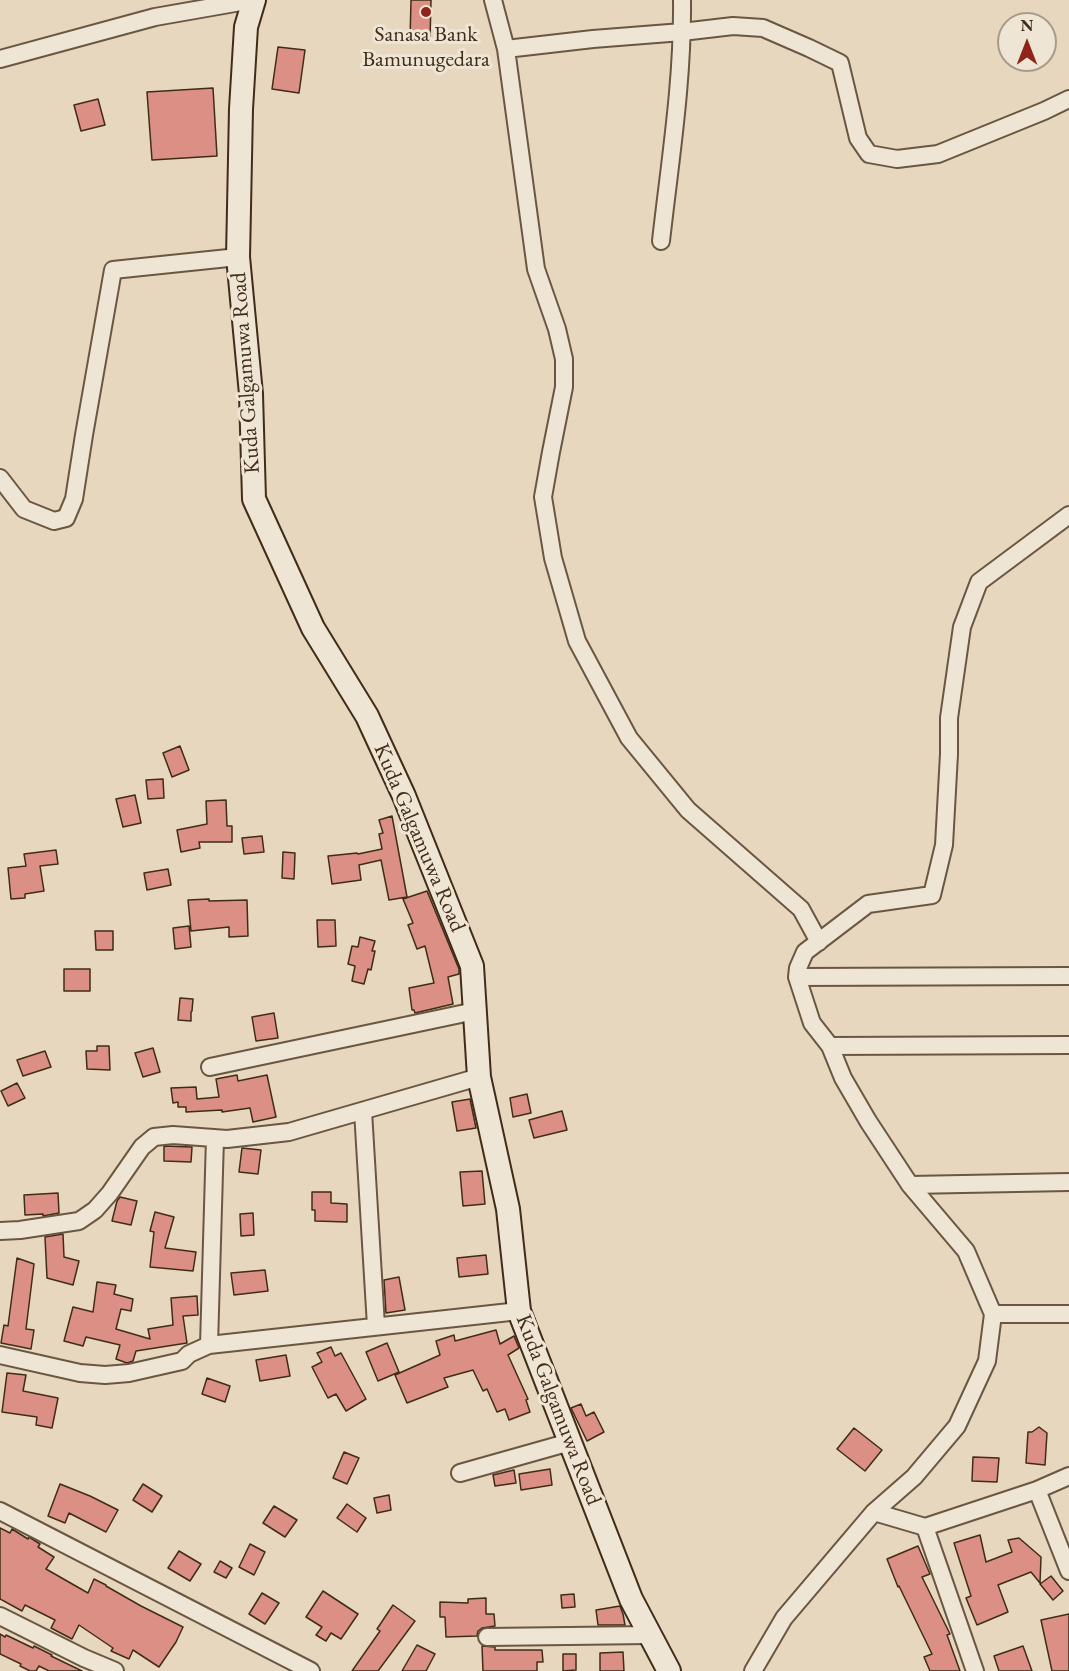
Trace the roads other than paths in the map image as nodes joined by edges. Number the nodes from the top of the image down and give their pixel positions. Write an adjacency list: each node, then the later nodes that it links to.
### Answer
1 (253, 0): 6 (street); 9 (street, Kuda Galgamuwa Road)
2 (493, 0): 5 (street)
3 (682, 0): 4 (street)
4 (682, 32): 5 (street); 7 (street); 8 (street)
5 (506, 49): 12 (street)
6 (0, 59)
7 (1069, 99)
8 (661, 241)
9 (238, 257): 10 (street); 15 (street, Kuda Galgamuwa Road)
10 (0, 478)
11 (1069, 515): 12 (street)
12 (819, 942): 14 (street)
13 (1069, 976): 14 (street)
14 (797, 977): 17 (street)
15 (475, 1011): 18 (street); 19 (street, Kuda Galgamuwa Road)
16 (1069, 1045): 17 (street)
17 (830, 1046): 23 (street)
18 (210, 1067)
19 (479, 1077): 20 (street); 25 (street, Kuda Galgamuwa Road)
20 (363, 1111): 21 (street); 28 (street)
21 (215, 1138): 24 (street); 29 (street)
22 (1069, 1182): 23 (street)
23 (910, 1185): 26 (street)
24 (0, 1231)
25 (519, 1311): 28 (street); 31 (street, Kuda Galgamuwa Road)
26 (993, 1314): 27 (street); 36 (street)
27 (1069, 1314)
28 (376, 1326): 29 (street)
29 (209, 1345): 30 (street)
30 (0, 1355)
31 (570, 1442): 32 (street); 40 (street, Kuda Galgamuwa Road)
32 (460, 1473)
33 (1069, 1476): 34 (street)
34 (1037, 1490): 37 (street); 38 (street)
35 (0, 1511): 43 (street)
36 (874, 1512): 37 (street); 45 (street)
37 (925, 1527): 46 (street)
38 (1069, 1571)
39 (0, 1616): 42 (street)
40 (649, 1635): 41 (street); 44 (street, Kuda Galgamuwa Road)
41 (487, 1636)
42 (115, 1671)
43 (311, 1671)
44 (669, 1671)
45 (753, 1671)
46 (975, 1671)

